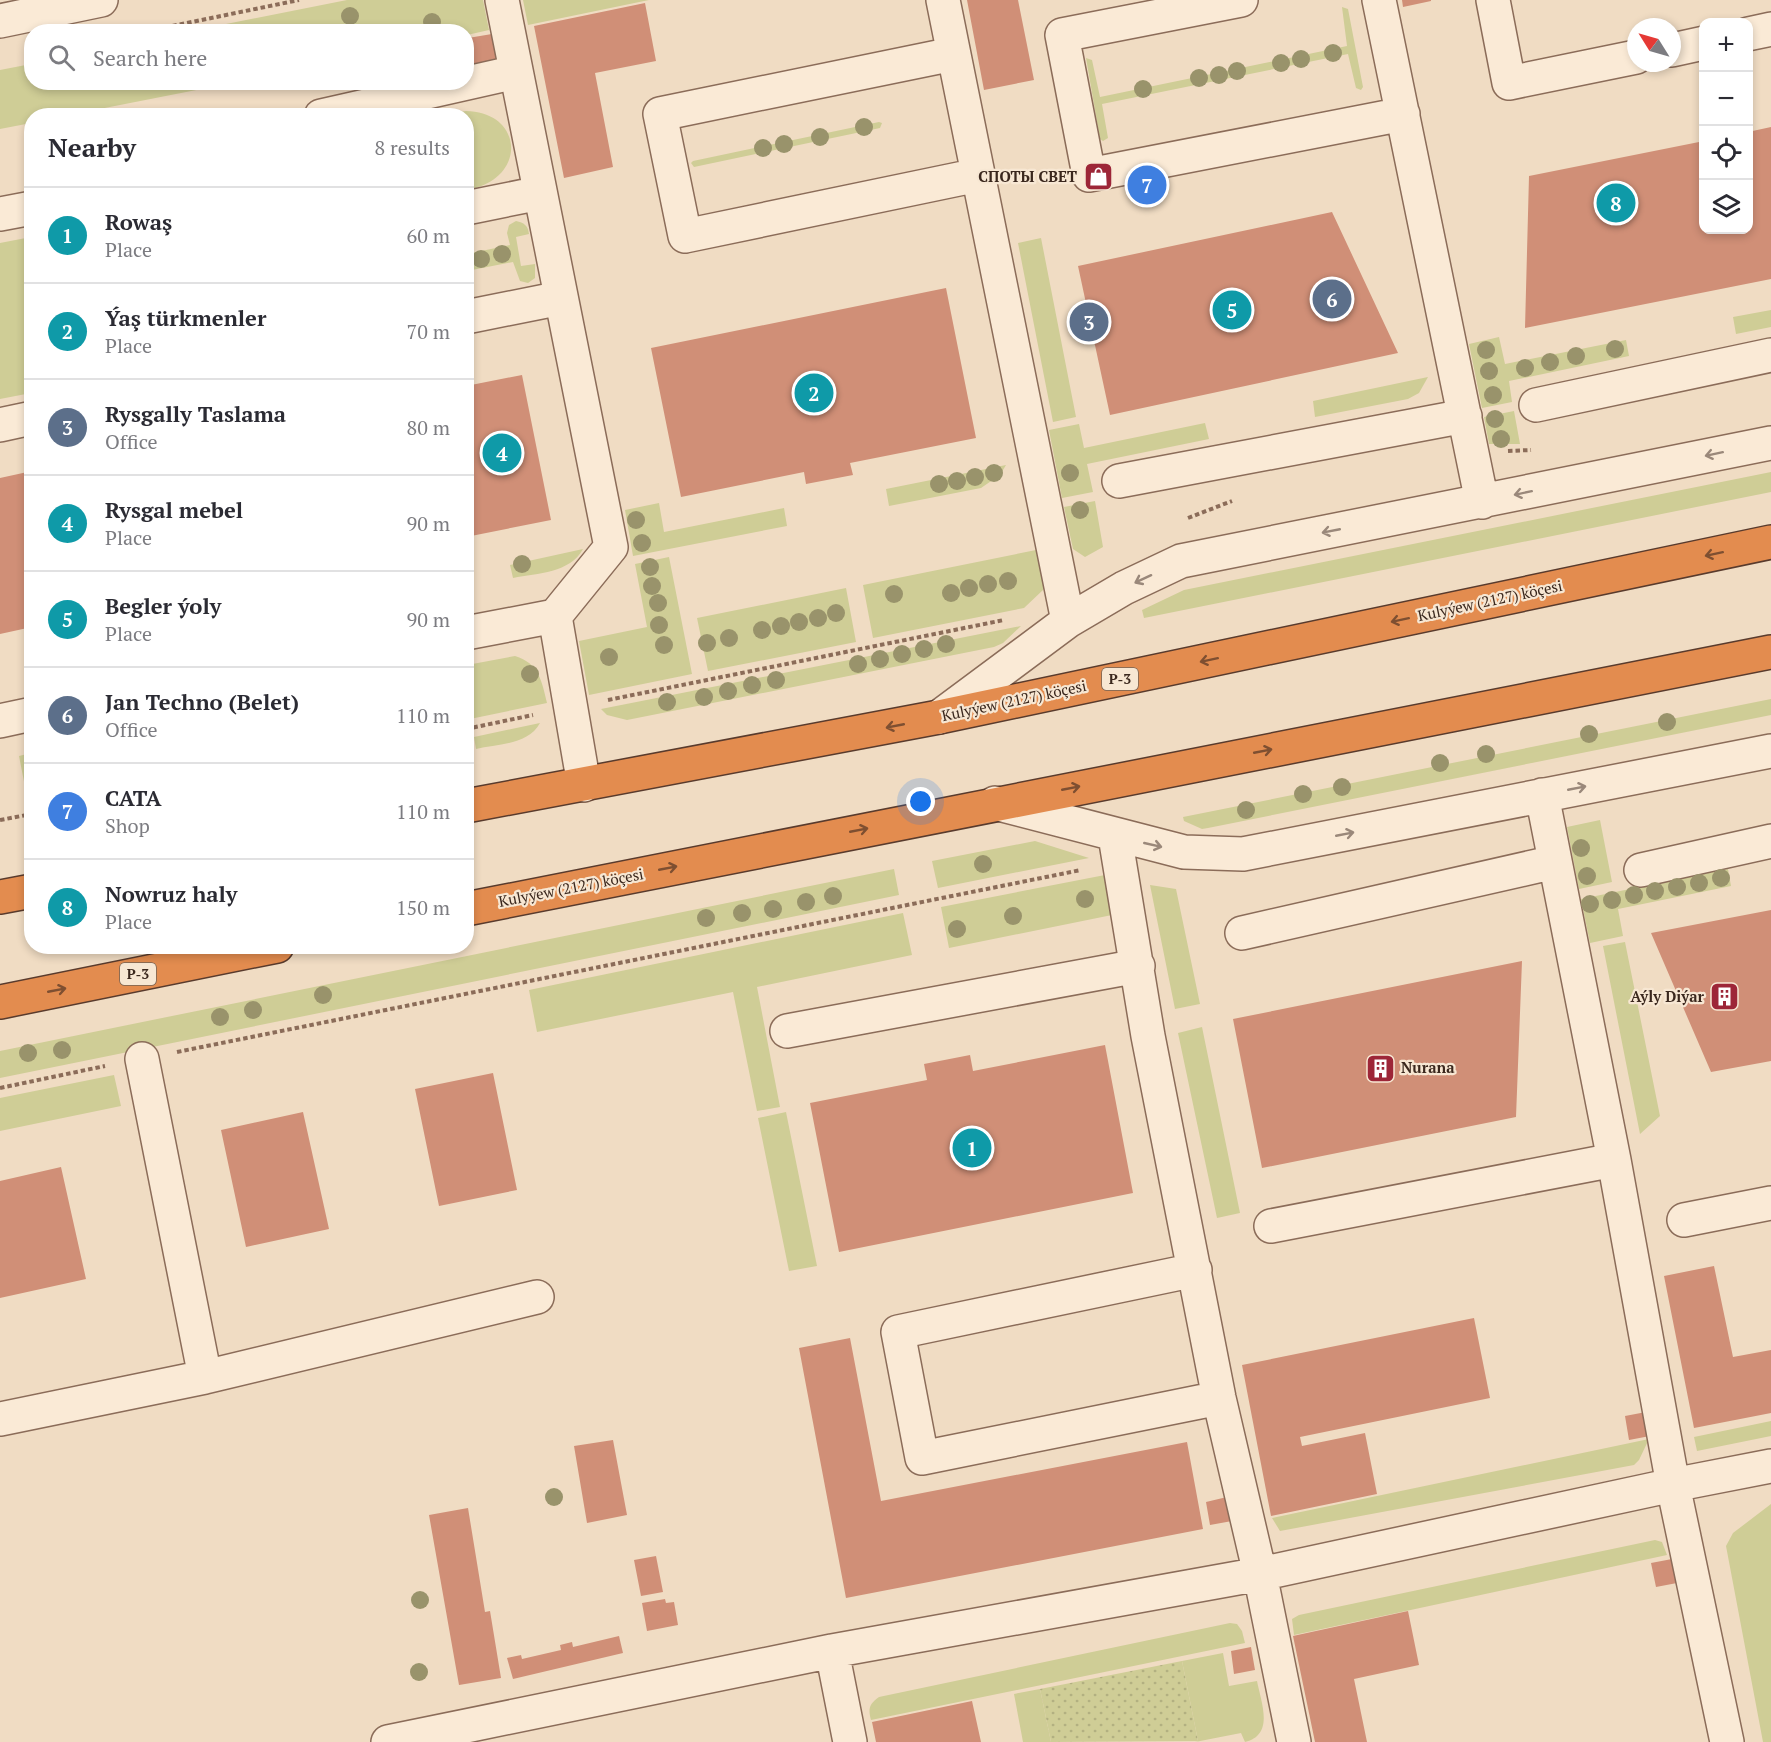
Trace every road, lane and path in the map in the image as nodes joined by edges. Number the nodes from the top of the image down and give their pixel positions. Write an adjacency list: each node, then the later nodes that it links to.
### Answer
1 (101, 0): 8 (street)
2 (299, 0): 9 (path)
3 (502, 0): 16 (street)
4 (943, 0): 14 (street)
5 (1241, 0): 20 (street)
6 (1379, 0): 20 (street)
7 (1493, 0): 15 (street)
8 (0, 21)
9 (182, 24)
10 (1771, 30): 11 (street)
11 (1753, 33)
12 (1699, 44): 13 (street)
13 (1681, 48)
14 (953, 54): 21 (street); 21 (street)
15 (1627, 59)
16 (516, 72): 17 (street); 22 (street)
17 (474, 81)
18 (436, 90): 19 (street)
19 (356, 108)
20 (1403, 114): 30 (street)
21 (978, 175): 38 (street)
22 (540, 193): 23 (street); 26 (street)
23 (474, 205)
24 (24, 210): 25 (street)
25 (0, 214)
26 (561, 298): 27 (street); 37 (street)
27 (474, 315)
28 (1771, 355): 29 (street)
29 (1536, 405)
30 (1465, 416): 34 (street); 35 (street)
31 (24, 420): 32 (street)
32 (0, 424)
33 (1771, 443): 35 (street, one-way to 35)
34 (1119, 481)
35 (1482, 501): 38 (street, one-way to 38)
36 (1771, 542): 42 (highway, Kulyýew (2127) köçesi / P-3, one-way to 42)
37 (555, 616): 39 (street); 45 (street)
38 (1068, 621): 42 (street)
39 (474, 631)
40 (1771, 652): 47 (highway, Kulyýew (2127) köçesi, one-way to 40)
41 (24, 716): 43 (street)
42 (939, 717): 45 (highway, Kulyýew (2127) köçesi / P-3, one-way to 45)
43 (0, 721)
44 (1771, 751): 46 (street, one-way to 44)
45 (584, 784): 48 (highway, Kulyýew (2127) köçesi / P-3)
46 (1542, 795): 52 (street, one-way to 46); 53 (street)
47 (995, 803): 52 (street); 57 (highway, Kulyýew (2127) köçesi, one-way to 47)
48 (474, 805)
49 (24, 816): 50 (path)
50 (0, 820)
51 (1771, 841): 54 (street)
52 (1117, 850): 60 (street); 63 (path)
53 (1555, 862): 58 (street); 65 (street)
54 (1641, 870)
55 (24, 892): 56 (highway)
56 (0, 897)
57 (474, 907)
58 (1242, 933)
59 (237, 954): 61 (highway, P-3, one-way to 59)
60 (1138, 966): 62 (street); 69 (street)
61 (0, 1002)
62 (787, 1031)
63 (142, 1059): 64 (path); 71 (street)
64 (0, 1088)
65 (1614, 1160): 68 (street); 75 (street)
66 (1771, 1203): 67 (street)
67 (1684, 1220)
68 (1271, 1226)
69 (1195, 1270): 72 (street); 72 (street)
70 (537, 1297): 71 (street)
71 (206, 1377): 73 (street)
72 (1219, 1398): 76 (street)
73 (0, 1419)
74 (1771, 1467): 75 (street)
75 (1673, 1485): 76 (street); 81 (street)
76 (1260, 1574): 77 (street); 80 (street)
77 (832, 1652): 78 (street); 79 (street)
78 (388, 1742)
79 (850, 1742)
80 (1294, 1742)
81 (1727, 1742)

